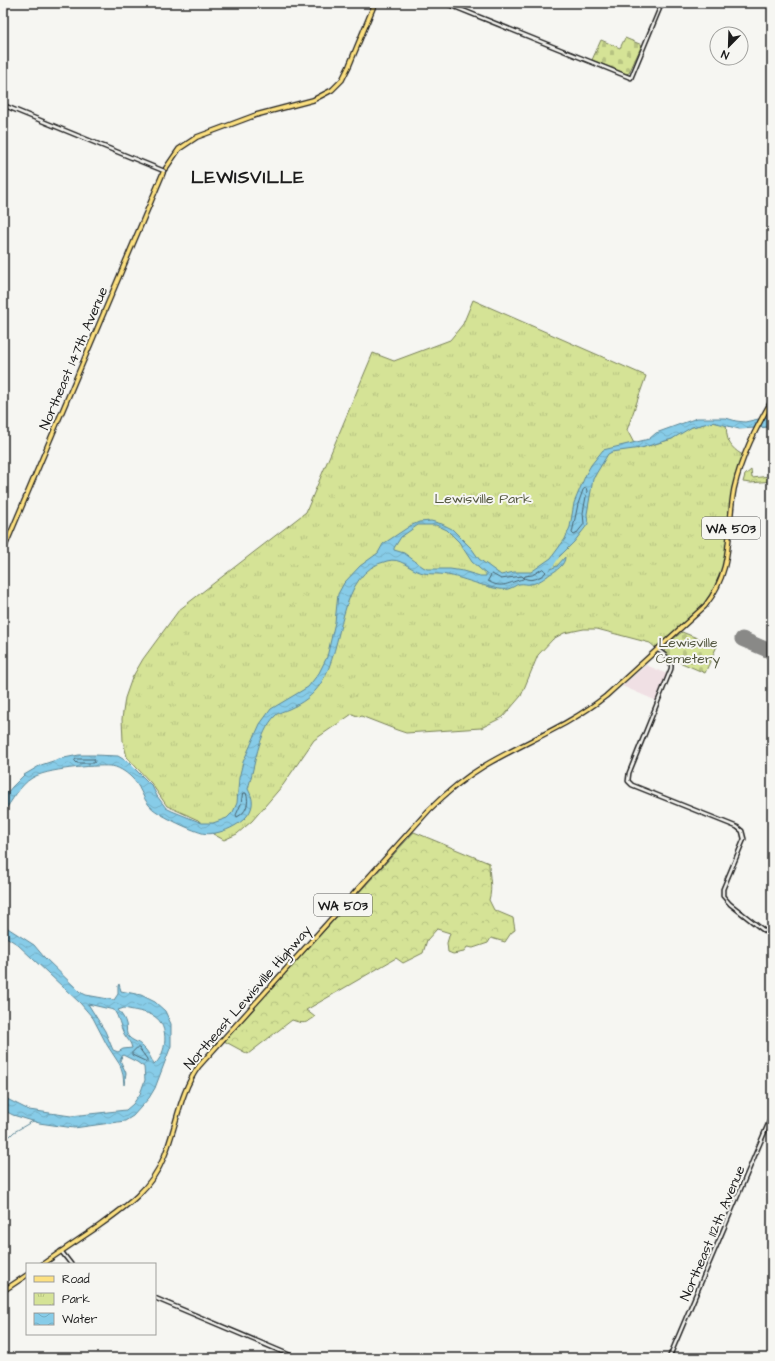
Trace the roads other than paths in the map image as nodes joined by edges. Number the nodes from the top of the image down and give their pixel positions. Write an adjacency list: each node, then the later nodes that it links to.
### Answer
1 (375, 3): 5 (main road, Northeast 147th Avenue)
2 (445, 3): 3 (street)
3 (662, 3)
4 (3, 105): 5 (street)
5 (165, 171): 7 (main road, Northeast 147th Avenue)
6 (772, 400): 8 (main road, Northeast Lewisville Highway / WA 503)
7 (3, 551)
8 (657, 649): 9 (street); 11 (main road, Northeast Lewisville Highway / WA 503)
9 (772, 937)
10 (772, 1115): 18 (street, Northeast 112th Avenue)
11 (62, 1252): 12 (main road, Northeast Lewisville Highway / WA 503); 13 (street)
12 (45, 1263)
13 (70, 1263)
14 (26, 1276): 15 (main road)
15 (3, 1291)
16 (156, 1298): 17 (street)
17 (297, 1358)
18 (669, 1358)

